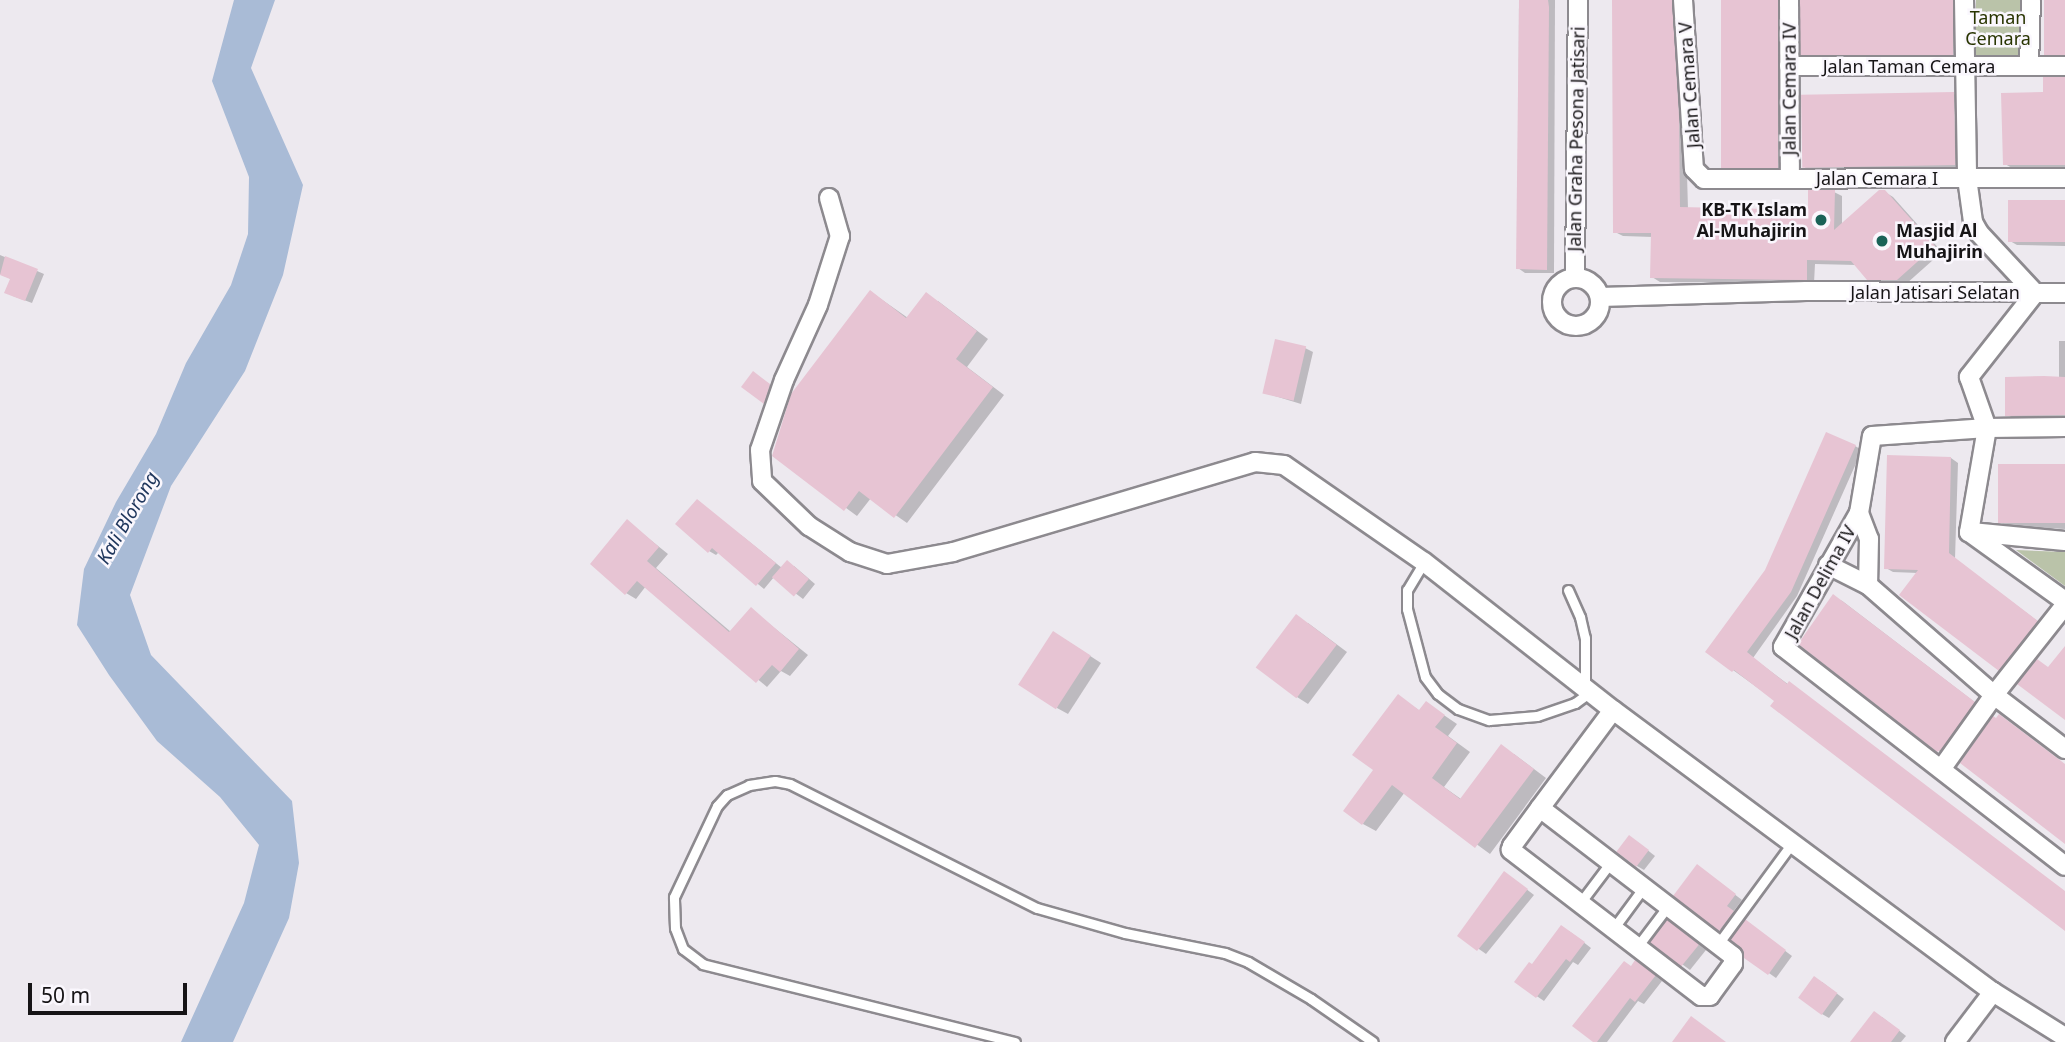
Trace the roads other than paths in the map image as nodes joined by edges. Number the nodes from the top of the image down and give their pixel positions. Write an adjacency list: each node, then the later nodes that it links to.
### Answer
1 (1578, 0): 15 (street, Jalan Graha Pesona Jatisari)
2 (1683, 0): 10 (street, Jalan Cemara V)
3 (1789, 0): 6 (street, Jalan Cemara IV)
4 (1964, 0): 7 (street)
5 (2031, 0): 8 (street)
6 (1789, 66): 7 (street, Jalan Taman Cemara); 11 (street, Jalan Cemara IV)
7 (1966, 66): 8 (street, Jalan Taman Cemara); 12 (street)
8 (2029, 66): 9 (street, Jalan Taman Cemara)
9 (2065, 66)
10 (1694, 169): 11 (street, Jalan Cemara I)
11 (1790, 178): 12 (street, Jalan Cemara I)
12 (1966, 178): 13 (street, Jalan Cemara I); 16 (street)
13 (2065, 178)
14 (829, 198): 24 (street)
15 (1575, 277): 18 (street, Jalan Graha Pesona Jatisari); 18 (street, Jalan Graha Pesona Jatisari)
16 (2035, 293): 17 (street, Jalan Jatisari Selatan); 18 (street, Jalan Jatisari Selatan); 20 (street)
17 (2065, 293)
18 (1600, 297)
19 (2065, 427): 20 (street)
20 (1987, 428): 21 (street, Jalan Delima IV); 22 (street)
21 (1859, 513): 25 (street, Jalan Delima IV); 26 (street)
22 (1969, 532): 23 (street); 28 (street)
23 (2065, 541)
24 (1424, 562): 29 (street); 29 (lane)
25 (1828, 565): 26 (street); 33 (street, Jalan Delima IV)
26 (1868, 585): 30 (street)
27 (1568, 590): 29 (lane)
28 (2065, 603): 30 (street)
29 (1588, 690): 31 (street)
30 (1994, 695): 32 (street); 33 (street)
31 (1613, 710): 34 (street); 35 (street)
32 (2065, 749)
33 (1942, 768): 37 (street)
34 (1540, 808): 36 (street); 39 (street)
35 (1793, 842): 42 (lane); 44 (street)
36 (1611, 862): 38 (street); 39 (lane)
37 (2065, 866)
38 (1644, 887): 40 (street); 41 (lane)
39 (1580, 903): 41 (street)
40 (1668, 906): 42 (street); 43 (lane)
41 (1613, 929): 43 (street)
42 (1718, 944): 43 (street)
43 (1637, 947)
44 (1993, 992): 45 (street); 48 (street)
45 (2065, 1037)
46 (1015, 1042): 47 (lane)
47 (1373, 1042)
48 (1955, 1042)

